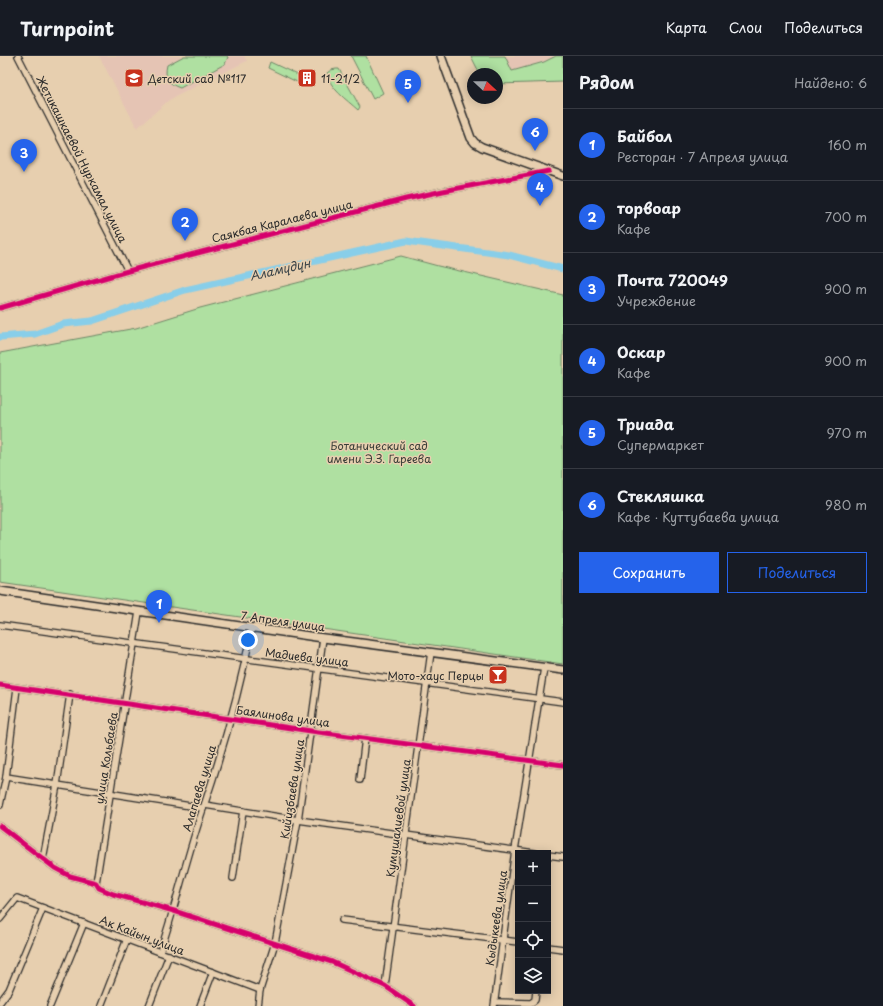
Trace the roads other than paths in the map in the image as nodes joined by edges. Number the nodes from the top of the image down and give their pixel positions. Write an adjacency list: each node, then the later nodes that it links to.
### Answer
1 (18, 56): 5 (street, Жетикашкаевой Нуркамал улица)
2 (441, 56): 3 (main road)
3 (549, 171): 4 (main road); 5 (street, Саякбая Каралаева улица)
4 (563, 176)
5 (128, 271): 6 (street, Саякбая Каралаева улица)
6 (0, 308)
7 (0, 592): 8 (main road, 7 Апреля улица)
8 (139, 612): 10 (main road, 7 Апреля улица); 12 (street, улица Кольбаева)
9 (0, 625): 12 (street, Мадиева улица)
10 (252, 628): 11 (main road, 7 Апреля улица); 14 (street, Алапаева улица)
11 (323, 638): 13 (main road, 7 Апреля улица); 15 (street, Кийизбаева улица)
12 (134, 643): 14 (street, Мадиева улица); 24 (street, улица Кольбаева)
13 (431, 652): 16 (main road, 7 Апреля улица); 18 (street, Кумушалиевой улица)
14 (246, 659): 15 (street, Мадиева улица); 25 (street, Алапаева улица)
15 (318, 668): 18 (street, Мадиева улица); 26 (street, Кийизбаева улица)
16 (544, 668): 17 (main road, 7 Апреля улица); 22 (street, Кыдыкеева улица)
17 (563, 670)
18 (427, 683): 22 (street, Мадиева улица); 28 (street, Кумушалиевой улица)
19 (0, 685): 20 (street, Баялинова улица)
20 (17, 688): 21 (street, Баялинова улица); 31 (street)
21 (70, 694): 24 (street, Баялинова улица); 33 (street)
22 (539, 698): 23 (street, Мадиева улица); 29 (street, Кыдыкеева улица)
23 (563, 702)
24 (125, 703): 25 (street, Баялинова улица); 34 (street, улица Кольбаева)
25 (230, 719): 26 (street, Баялинова улица); 36 (street, Алапаева улица)
26 (311, 731): 27 (street, Баялинова улица); 38 (street, Кийизбаева улица)
27 (365, 738): 28 (street, Баялинова улица); 32 (street)
28 (418, 745): 29 (street, Баялинова улица); 40 (street, Кумушалиевой улица)
29 (528, 760): 30 (street, Баялинова улица); 41 (street, Кыдыкеева улица)
30 (563, 765)
31 (6, 777): 33 (street); 35 (street)
32 (360, 780)
33 (57, 785): 34 (street); 44 (street)
34 (110, 793): 36 (street); 46 (street, улица Кольбаева)
35 (0, 805)
36 (204, 806): 37 (street); 48 (street, Алапаева улица)
37 (243, 811): 38 (street); 45 (street)
38 (298, 820): 40 (street); 56 (street, Кийизбаева улица)
39 (0, 826): 44 (street)
40 (406, 836): 41 (street); 52 (street, Кумушалиевой улица)
41 (515, 850): 54 (street, Кыдыкеева улица)
42 (551, 855): 43 (street)
43 (563, 857)
44 (43, 859): 46 (street)
45 (233, 878)
46 (96, 884): 48 (street)
47 (43, 908): 49 (street, Ак Кайын улица); 51 (street, Ак Кайын улица); 65 (street)
48 (174, 912): 56 (street); 59 (street, Алапаева улица)
49 (0, 919)
50 (342, 920): 52 (street)
51 (84, 923): 53 (street, Ак Кайын улица); 67 (street)
52 (393, 926): 54 (street); 62 (street, Кумушалиевой улица)
53 (127, 939): 59 (street, Ак Кайын улица); 68 (street)
54 (502, 940): 55 (street); 66 (street, Кыдыкеева улица)
55 (515, 942)
56 (275, 943): 62 (street); 63 (street, Кийизбаева улица)
57 (551, 947): 58 (street)
58 (563, 949)
59 (160, 952): 60 (street, Ак Кайын улица)
60 (169, 955): 61 (street, Ак Кайын улица); 69 (street)
61 (213, 972): 63 (street, Ак Кайын улица); 70 (street)
62 (385, 986): 72 (street)
63 (260, 990): 71 (street, Кийизбаева улица)
64 (536, 994): 66 (street)
65 (0, 1002)
66 (495, 1004)
67 (50, 1006)
68 (101, 1006)
69 (149, 1006)
70 (200, 1006)
71 (258, 1006)
72 (414, 1006)

